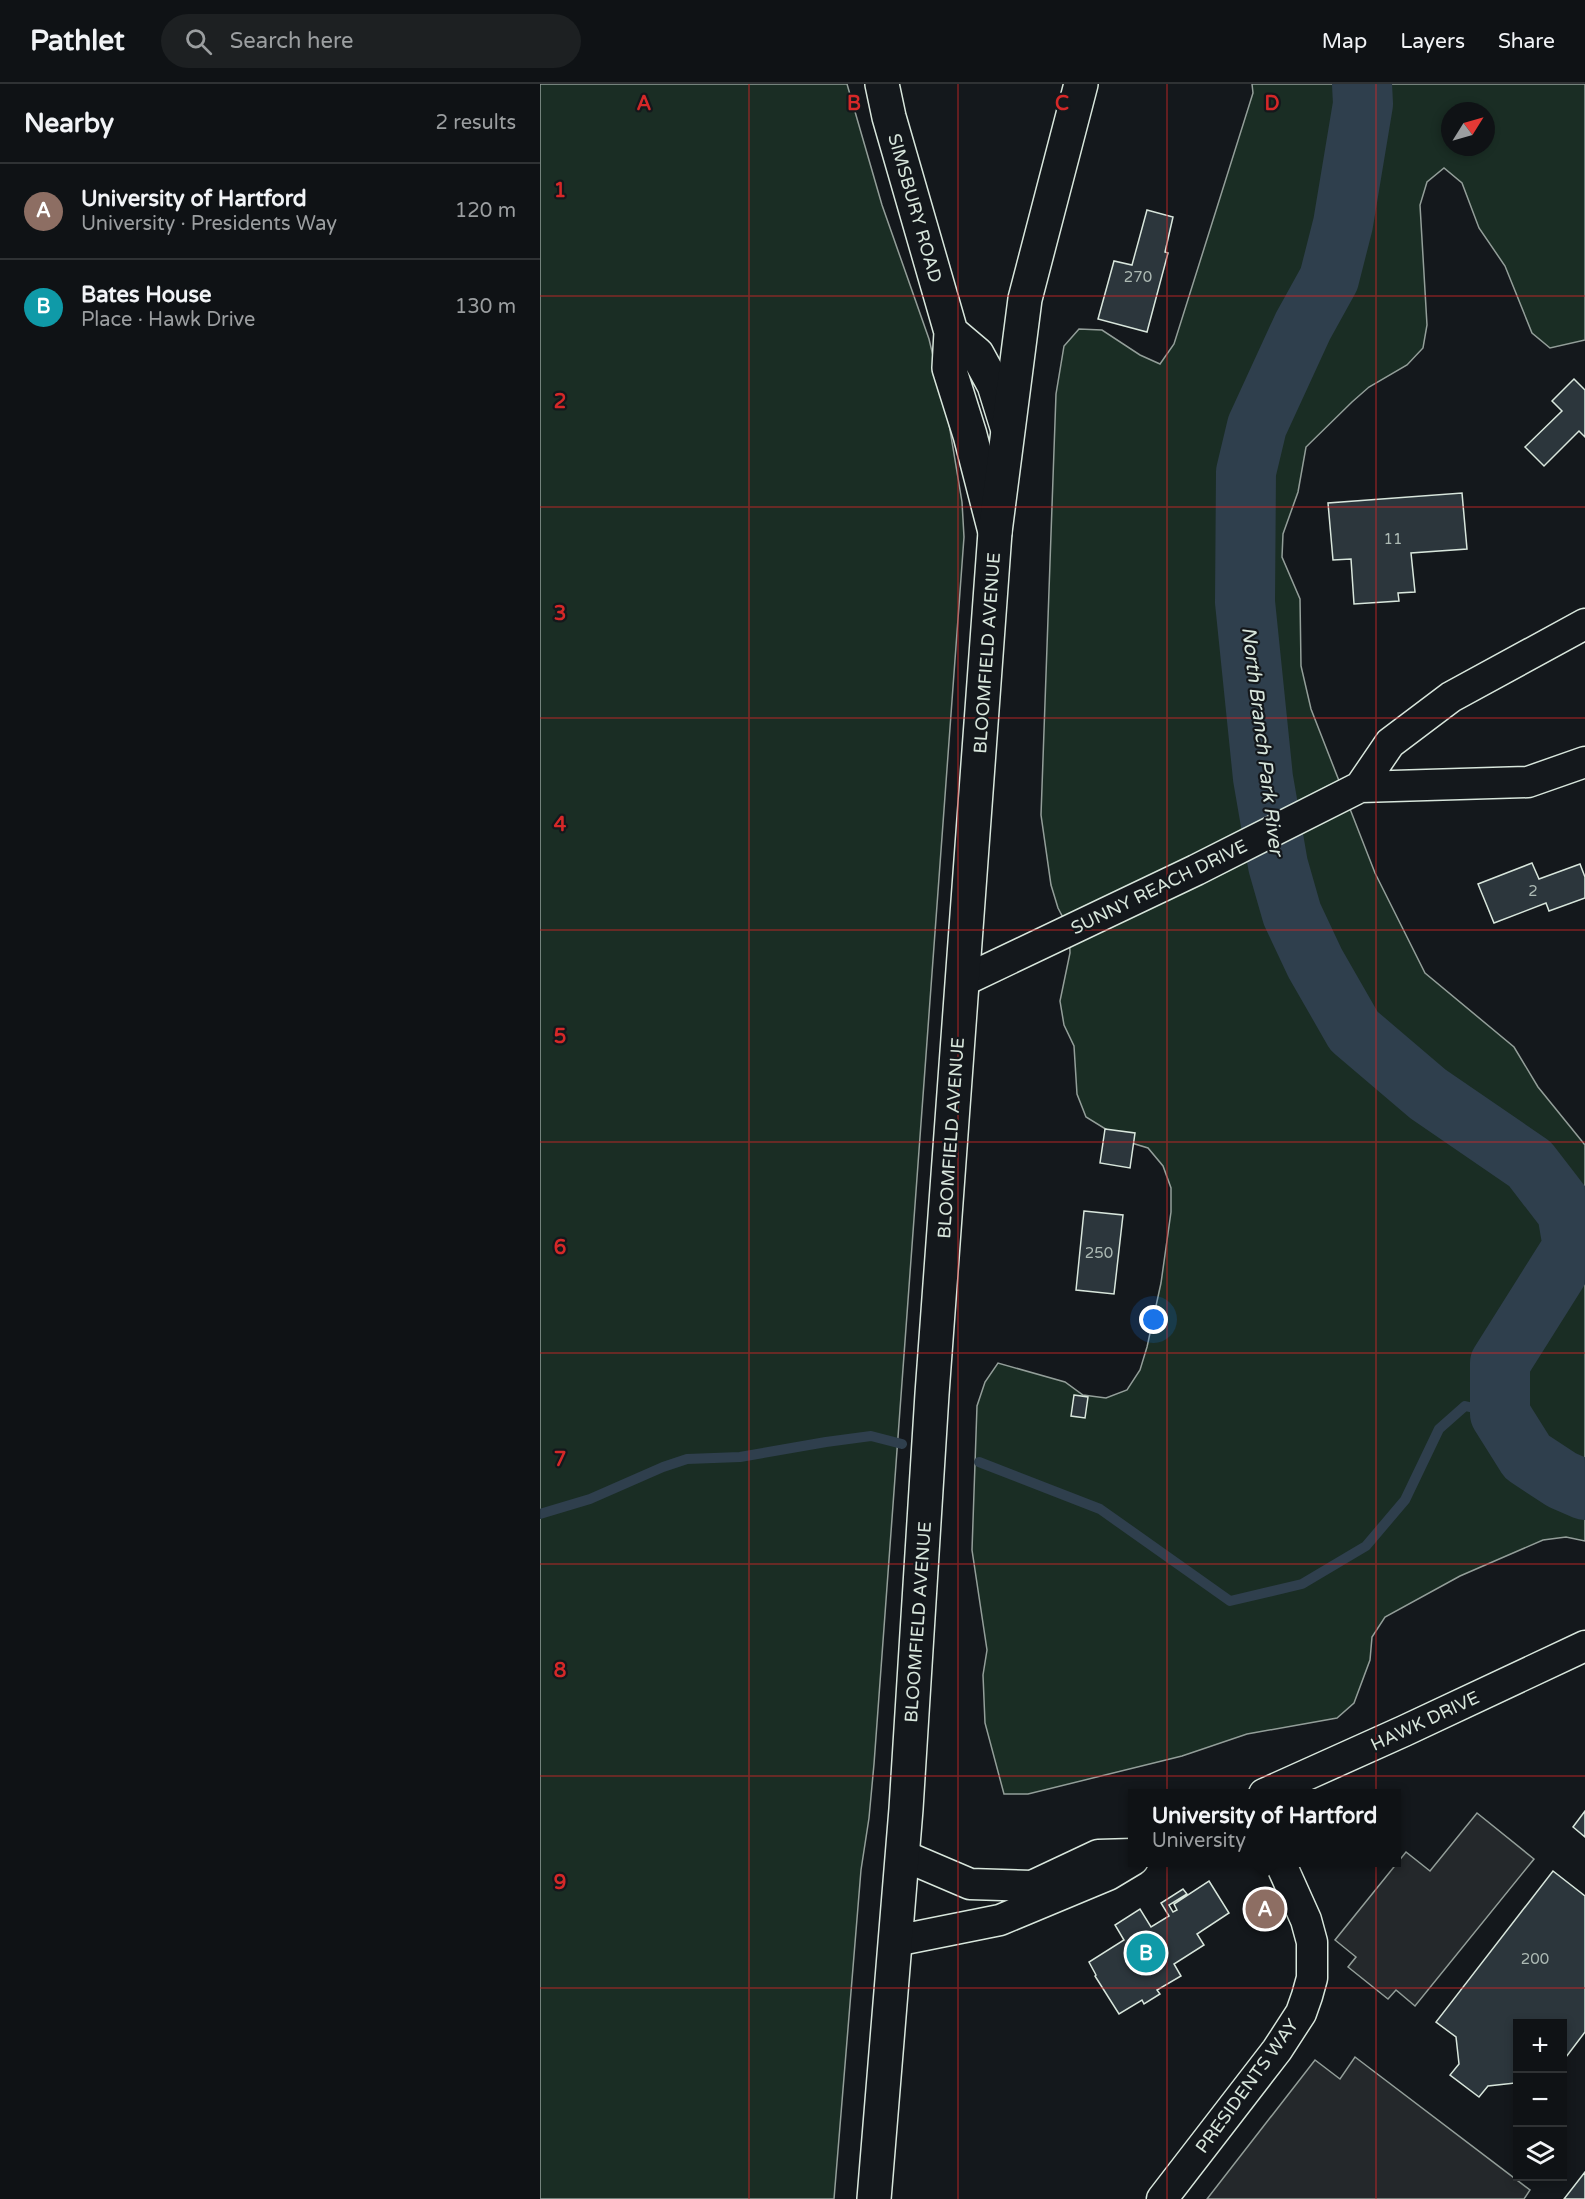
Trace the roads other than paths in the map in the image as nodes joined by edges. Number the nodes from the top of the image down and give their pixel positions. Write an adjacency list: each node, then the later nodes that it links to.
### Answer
1 (882, 84): 3 (main road, SIMSBURY ROAD)
2 (1074, 85): 4 (main road, BLOOMFIELD AVENUE)
3 (951, 332): 4 (main road); 5 (main road, SIMSBURY ROAD)
4 (1007, 427): 5 (main road, BLOOMFIELD AVENUE)
5 (995, 532): 9 (main road, BLOOMFIELD AVENUE)
6 (1585, 624): 8 (street, SUNNY REACH DRIVE)
7 (1585, 762): 8 (street)
8 (1360, 787): 9 (street, SUNNY REACH DRIVE)
9 (963, 981): 13 (main road, BLOOMFIELD AVENUE)
10 (1585, 1646): 11 (street, HAWK DRIVE)
11 (1275, 1789)
12 (1128, 1854): 13 (street)
13 (902, 1855): 16 (main road, BLOOMFIELD AVENUE)
14 (1128, 1863): 16 (street)
15 (1282, 1867): 18 (street, PRESIDENTS WAY)
16 (895, 1941): 17 (main road, BLOOMFIELD AVENUE)
17 (874, 2199)
18 (1162, 2199)

